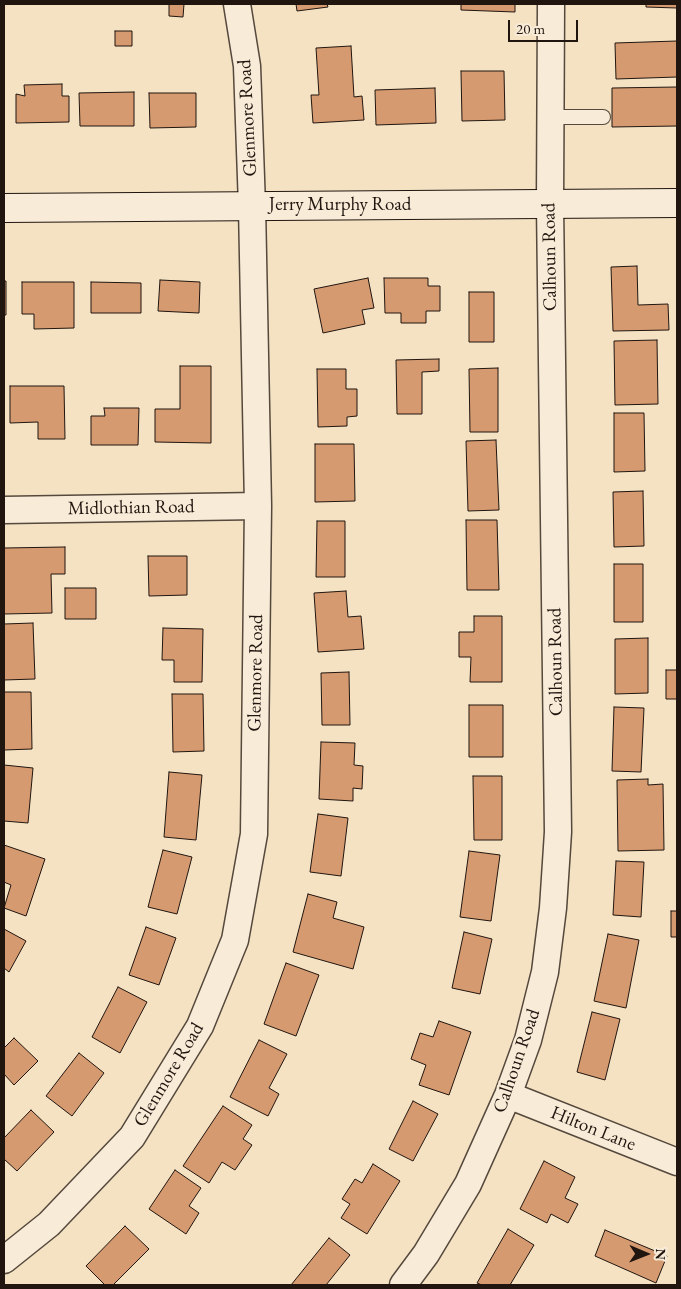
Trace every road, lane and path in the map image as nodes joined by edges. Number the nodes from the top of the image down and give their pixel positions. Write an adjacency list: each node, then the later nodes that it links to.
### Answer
1 (237, 4): 7 (street, Glenmore Road)
2 (551, 4): 3 (street, Calhoun Road)
3 (550, 117): 4 (lane); 6 (street, Calhoun Road)
4 (603, 117)
5 (677, 203): 6 (street, Jerry Murphy Road)
6 (550, 204): 7 (street, Jerry Murphy Road); 11 (street, Calhoun Road)
7 (252, 206): 8 (street, Jerry Murphy Road); 9 (street, Glenmore Road)
8 (4, 208)
9 (258, 506): 10 (street, Midlothian Road); 13 (street, Glenmore Road)
10 (4, 510)
11 (508, 1095): 12 (street, Hilton Lane); 14 (street, Calhoun Road)
12 (677, 1162)
13 (4, 1260)
14 (403, 1285)

